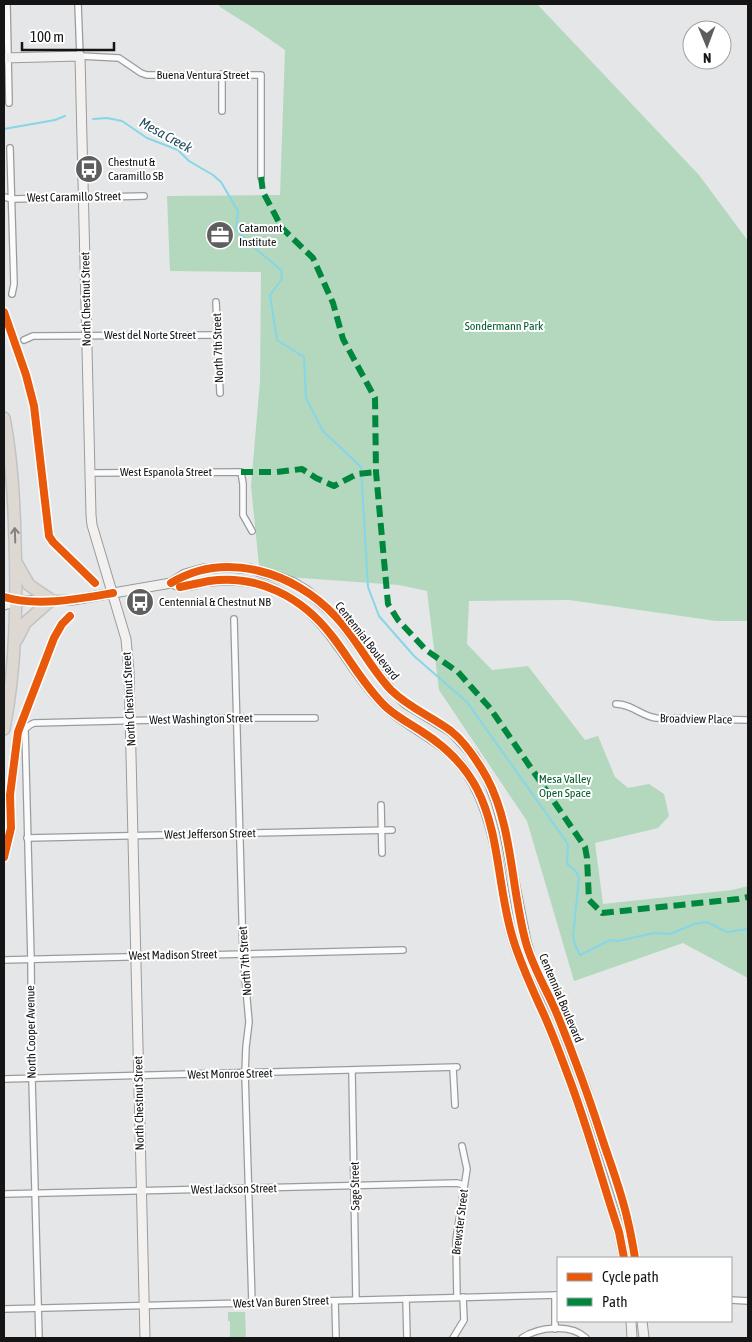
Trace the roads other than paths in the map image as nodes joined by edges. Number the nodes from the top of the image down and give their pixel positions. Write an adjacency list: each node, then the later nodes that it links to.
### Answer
1 (7, 4): 4 (street)
2 (78, 4): 3 (street, North Chestnut Street)
3 (80, 56): 4 (main road); 5 (street, Buena Ventura Street); 13 (main road, North Chestnut Street)
4 (6, 58): 6 (street)
5 (222, 74): 7 (street); 9 (street, Buena Ventura Street)
6 (9, 104)
7 (222, 111)
8 (10, 148): 12 (street)
9 (261, 177)
10 (144, 196): 13 (street, West Caramillo Street)
11 (4, 197): 12 (street, West Caramillo Street)
12 (13, 198): 13 (street, West Caramillo Street); 14 (street)
13 (83, 198): 16 (main road, North Chestnut Street)
14 (12, 294)
15 (216, 302): 17 (street, North 7th Street)
16 (87, 335): 17 (street, West del Norte Street); 18 (street, West del Norte Street); 21 (main road, North Chestnut Street)
17 (217, 335): 19 (street, North 7th Street)
18 (24, 340)
19 (220, 393)
20 (4, 418): 23 (highway, one-way to 20)
21 (90, 472): 22 (street, West Espanola Street); 25 (main road, North Chestnut Street)
22 (252, 531)
23 (16, 560): 27 (highway); 28 (highway)
24 (171, 583): 25 (main road, Centennial Boulevard); 64 (main road, Centennial Boulevard); 65 (main road, Centennial Boulevard)
25 (113, 593): 27 (main road, Centennial Boulevard); 36 (main road, North Chestnut Street)
26 (4, 597): 28 (main road, Centennial Boulevard)
27 (51, 600): 28 (main road, Centennial Boulevard); 31 (highway)
28 (16, 601): 29 (main road, Centennial Boulevard); 31 (highway)
29 (4, 606)
30 (234, 619): 33 (street, North 7th Street)
31 (14, 653): 38 (highway)
32 (616, 704): 35 (street, Broadview Place)
33 (236, 718): 34 (street, West Washington Street); 36 (street, West Washington Street); 42 (street, North 7th Street)
34 (315, 718)
35 (748, 720)
36 (131, 721): 37 (street, West Washington Street); 43 (main road, North Chestnut Street)
37 (27, 727): 44 (street, North Cooper Avenue)
38 (4, 729)
39 (381, 805): 40 (street)
40 (381, 830): 41 (street, West Jefferson Street); 42 (street, West Jefferson Street); 45 (street)
41 (392, 830)
42 (240, 833): 43 (street, West Jefferson Street); 47 (street, North 7th Street)
43 (134, 836): 44 (street, West Jefferson Street); 48 (main road, North Chestnut Street)
44 (28, 838): 50 (street, North Cooper Avenue)
45 (382, 852)
46 (403, 950): 47 (street, West Madison Street)
47 (243, 954): 48 (street, West Madison Street); 52 (street, North 7th Street)
48 (137, 956): 50 (street, West Madison Street); 53 (main road, North Chestnut Street)
49 (4, 960): 50 (street, West Madison Street)
50 (31, 960): 54 (street, North Cooper Avenue)
51 (352, 1071): 52 (street, West Monroe Street); 56 (street, West Monroe Street); 59 (street, Sage Street)
52 (245, 1074): 53 (street, West Monroe Street); 60 (street, North 7th Street)
53 (139, 1076): 54 (street, West Monroe Street); 61 (main road, North Chestnut Street)
54 (32, 1078): 55 (street, West Monroe Street); 62 (street, North Cooper Avenue)
55 (4, 1079)
56 (455, 1105)
57 (462, 1146): 58 (street, Brewster Street)
58 (464, 1185): 59 (street, West Jackson Street); 67 (street, Brewster Street)
59 (355, 1186): 60 (street, West Jackson Street); 69 (street, Sage Street)
60 (249, 1189): 61 (street, West Jackson Street); 73 (street, North 7th Street)
61 (141, 1191): 62 (street, West Jackson Street); 74 (main road, North Chestnut Street)
62 (36, 1193): 63 (street, West Jackson Street); 75 (street, North Cooper Avenue)
63 (4, 1194)
64 (624, 1257)
65 (634, 1257)
66 (556, 1295): 67 (street, West Van Buren Street); 79 (street)
67 (460, 1297): 68 (street, West Van Buren Street); 84 (street, Brewster Street)
68 (406, 1299): 69 (street, West Van Buren Street); 83 (street)
69 (356, 1300): 71 (street, West Van Buren Street)
70 (732, 1300): 72 (street)
71 (335, 1301): 73 (street, West Van Buren Street); 82 (street)
72 (748, 1301)
73 (252, 1303): 74 (street, West Van Buren Street)
74 (144, 1306): 75 (street, West Van Buren Street); 81 (main road, North Chestnut Street)
75 (38, 1308): 76 (street, West Van Buren Street); 80 (street, North Cooper Avenue)
76 (4, 1309)
77 (631, 1322): 87 (main road)
78 (642, 1322): 88 (main road)
79 (555, 1329): 85 (street); 86 (street)
80 (39, 1338)
81 (145, 1338)
82 (336, 1338)
83 (407, 1338)
84 (453, 1338)
85 (522, 1338)
86 (586, 1338)
87 (632, 1338)
88 (644, 1338)

